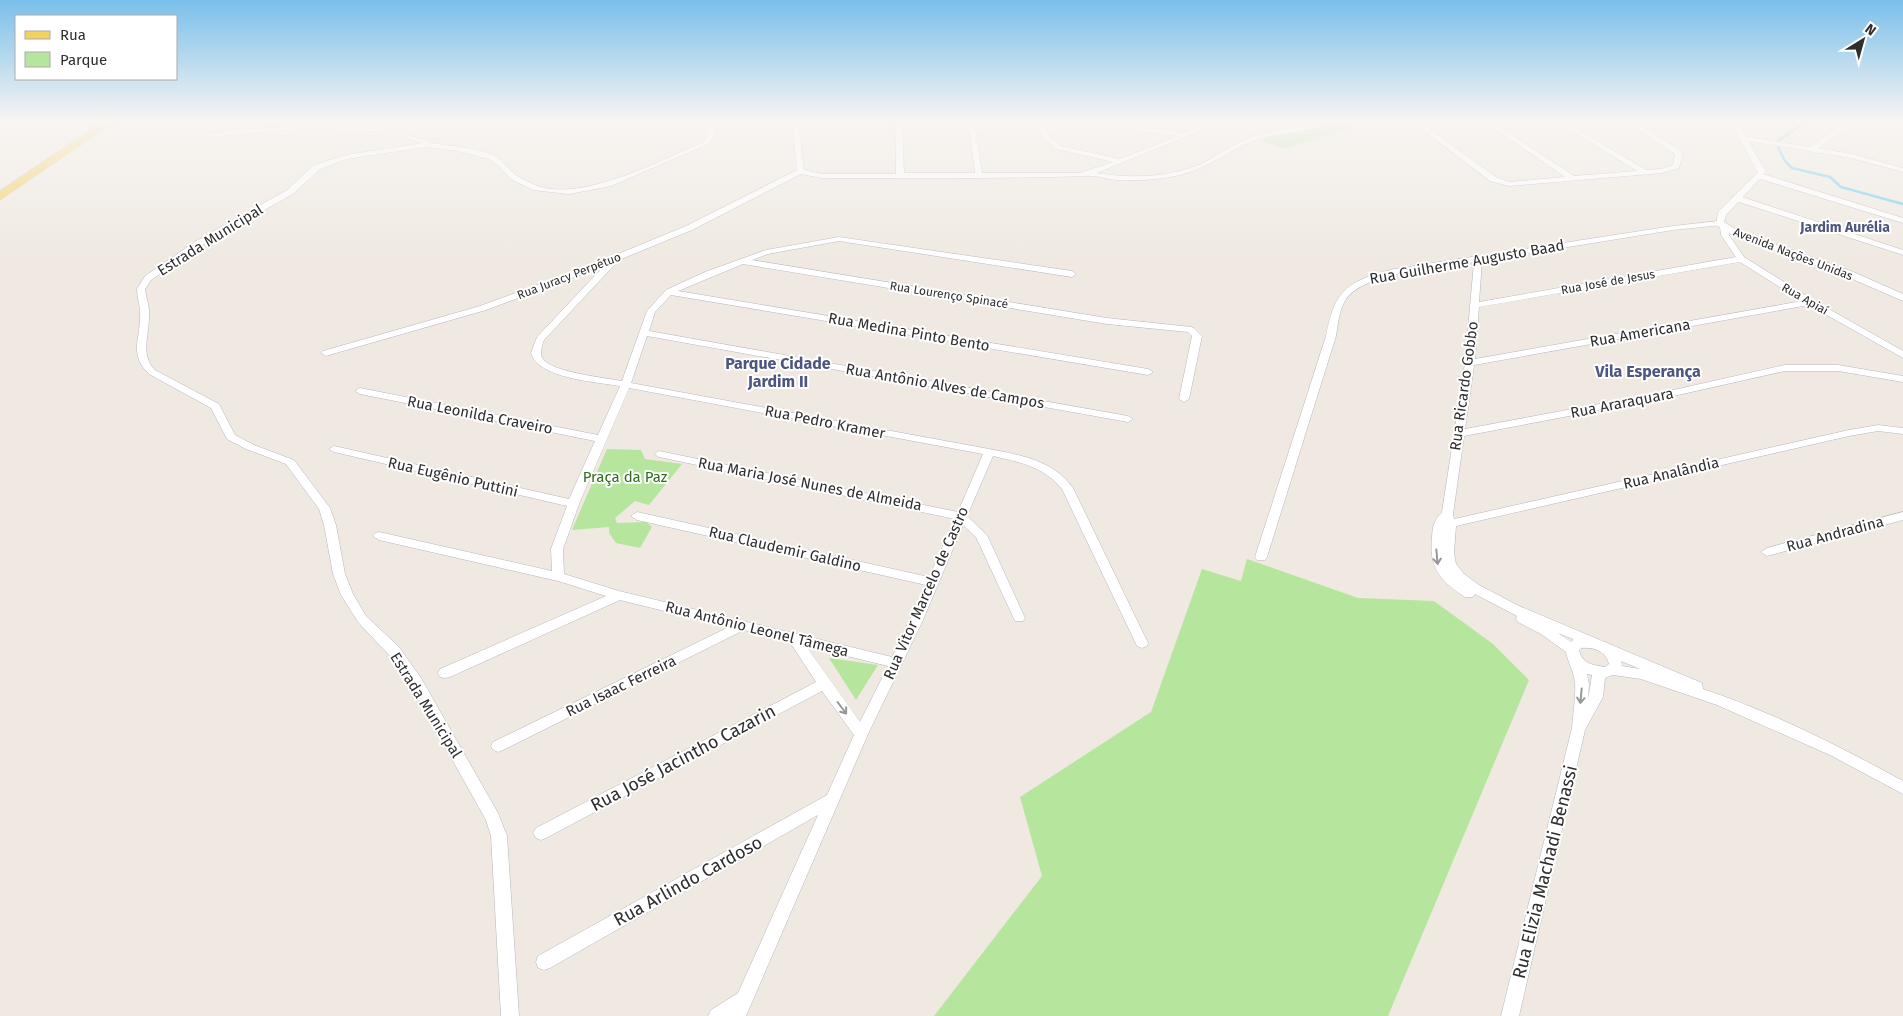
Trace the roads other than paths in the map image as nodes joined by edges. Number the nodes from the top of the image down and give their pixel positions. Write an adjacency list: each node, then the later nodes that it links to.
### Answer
1 (42, 167): 24 (main road)
2 (319, 167): 87 (street, Estrada Municipal)
3 (505, 167): 4 (street)
4 (648, 167)
5 (801, 167): 16 (street)
6 (900, 167): 19 (street)
7 (978, 167): 20 (street)
8 (1105, 167): 15 (street)
9 (1196, 167): 22 (street)
10 (1479, 167): 23 (street)
11 (1556, 167): 23 (street)
12 (1636, 167): 17 (street)
13 (1672, 167): 17 (street)
14 (1760, 167): 21 (street)
15 (1101, 169): 18 (street); 22 (street)
16 (801, 171): 19 (street); 29 (street, Rua Juracy Perpétuo)
17 (1644, 172): 23 (street)
18 (1087, 174): 20 (street); 22 (street)
19 (900, 176): 20 (street)
20 (979, 176)
21 (1760, 176): 25 (street, Avenida Nações Unidas); 26 (street)
22 (1137, 177)
23 (1573, 179)
24 (0, 196)
25 (1736, 198): 27 (street, Avenida Nações Unidas); 28 (street)
26 (1903, 221)
27 (1721, 225): 30 (street, Rua Guilherme Augusto Baad); 31 (street, Rua Apiaí); 35 (street, Avenida Nações Unidas)
28 (1903, 253)
29 (616, 258): 39 (street, Rua Juracy Perpétuo); 44 (street, Rua Pedro Kramer)
30 (1478, 258): 37 (street, Rua Ricardo Gobbo); 61 (street, Rua Guilherme Augusto Baad)
31 (1741, 259): 36 (street, Rua Apiaí); 37 (street, Rua José de Jesus)
32 (740, 261): 33 (street); 34 (street); 46 (street, Rua Lourenço Spinacé)
33 (1072, 274)
34 (669, 292): 38 (street); 42 (street, Rua Medina Pinto Bento)
35 (1903, 298)
36 (1810, 302): 40 (street, Rua Apiaí); 41 (street, Rua Americana)
37 (1475, 305): 41 (street, Rua Ricardo Gobbo)
38 (644, 334): 44 (street); 47 (street, Rua Antônio Alves de Campos)
39 (326, 353)
40 (1903, 355)
41 (1470, 364): 49 (street, Rua Ricardo Gobbo)
42 (1148, 372)
43 (1903, 379): 49 (street, Rua Araraquara)
44 (626, 384): 50 (street); 52 (street, Rua Pedro Kramer)
45 (360, 391): 50 (street, Rua Leonilda Craveiro)
46 (1184, 399)
47 (1128, 419)
48 (1903, 431): 58 (street, Rua Analândia)
49 (1458, 434): 58 (street, Rua Ricardo Gobbo)
50 (600, 439): 54 (street)
51 (334, 449): 54 (street, Rua Eugênio Puttini)
52 (989, 452): 56 (street, Rua Vitor Marcelo de Castro); 70 (street, Rua Pedro Kramer)
53 (659, 454): 56 (street, Rua Maria José Nunes de Almeida)
54 (572, 504): 62 (street)
55 (637, 516): 63 (street, Rua Claudemir Galdino)
56 (961, 516): 63 (street, Rua Vitor Marcelo de Castro); 66 (street)
57 (1903, 516): 60 (street, Rua Andradina)
58 (1446, 519): 64 (street, Rua Ricardo Gobbo)
59 (379, 536): 62 (street, Rua Antônio Leonel Tâmega)
60 (1767, 552)
61 (1260, 557)
62 (558, 576): 65 (street, Rua Antônio Leonel Tâmega)
63 (933, 582): 73 (street, Rua Vitor Marcelo de Castro)
64 (1460, 584): 69 (street); 71 (street)
65 (619, 595): 67 (street, Rua Antônio Leonel Tâmega); 76 (street)
66 (1019, 618)
67 (744, 625): 68 (street, Rua Antônio Leonel Tâmega); 81 (street, Rua Isaac Ferreira)
68 (794, 638): 73 (street, Rua Antônio Leonel Tâmega); 77 (street)
69 (1592, 643): 71 (street); 72 (street)
70 (1142, 644)
71 (1572, 649): 74 (street, Rua Elizia Machadi Benassi)
72 (1605, 649): 75 (street); 78 (street)
73 (896, 663): 80 (street, Rua Vitor Marcelo de Castro)
74 (1578, 663): 75 (street); 79 (street, Rua Elizia Machadi Benassi, one-way to 79)
75 (1606, 672): 78 (street); 79 (street, Rua Elizia Machadi Benassi)
76 (445, 673)
77 (824, 684): 80 (street, one-way to 80); 84 (street, Rua José Jacintho Cazarin)
78 (1722, 701): 82 (street)
79 (1579, 728): 90 (street, Rua Elizia Machadi Benassi)
80 (861, 734): 83 (street, Rua Vitor Marcelo de Castro)
81 (498, 746)
82 (1903, 788)
83 (831, 800): 85 (street, Rua Arlindo Cardoso); 86 (street, Rua Vitor Marcelo de Castro)
84 (541, 833)
85 (544, 962)
86 (745, 999): 88 (street); 89 (street, Rua Vitor Marcelo de Castro)
87 (510, 1016)
88 (717, 1016)
89 (737, 1016)
90 (1510, 1016)

